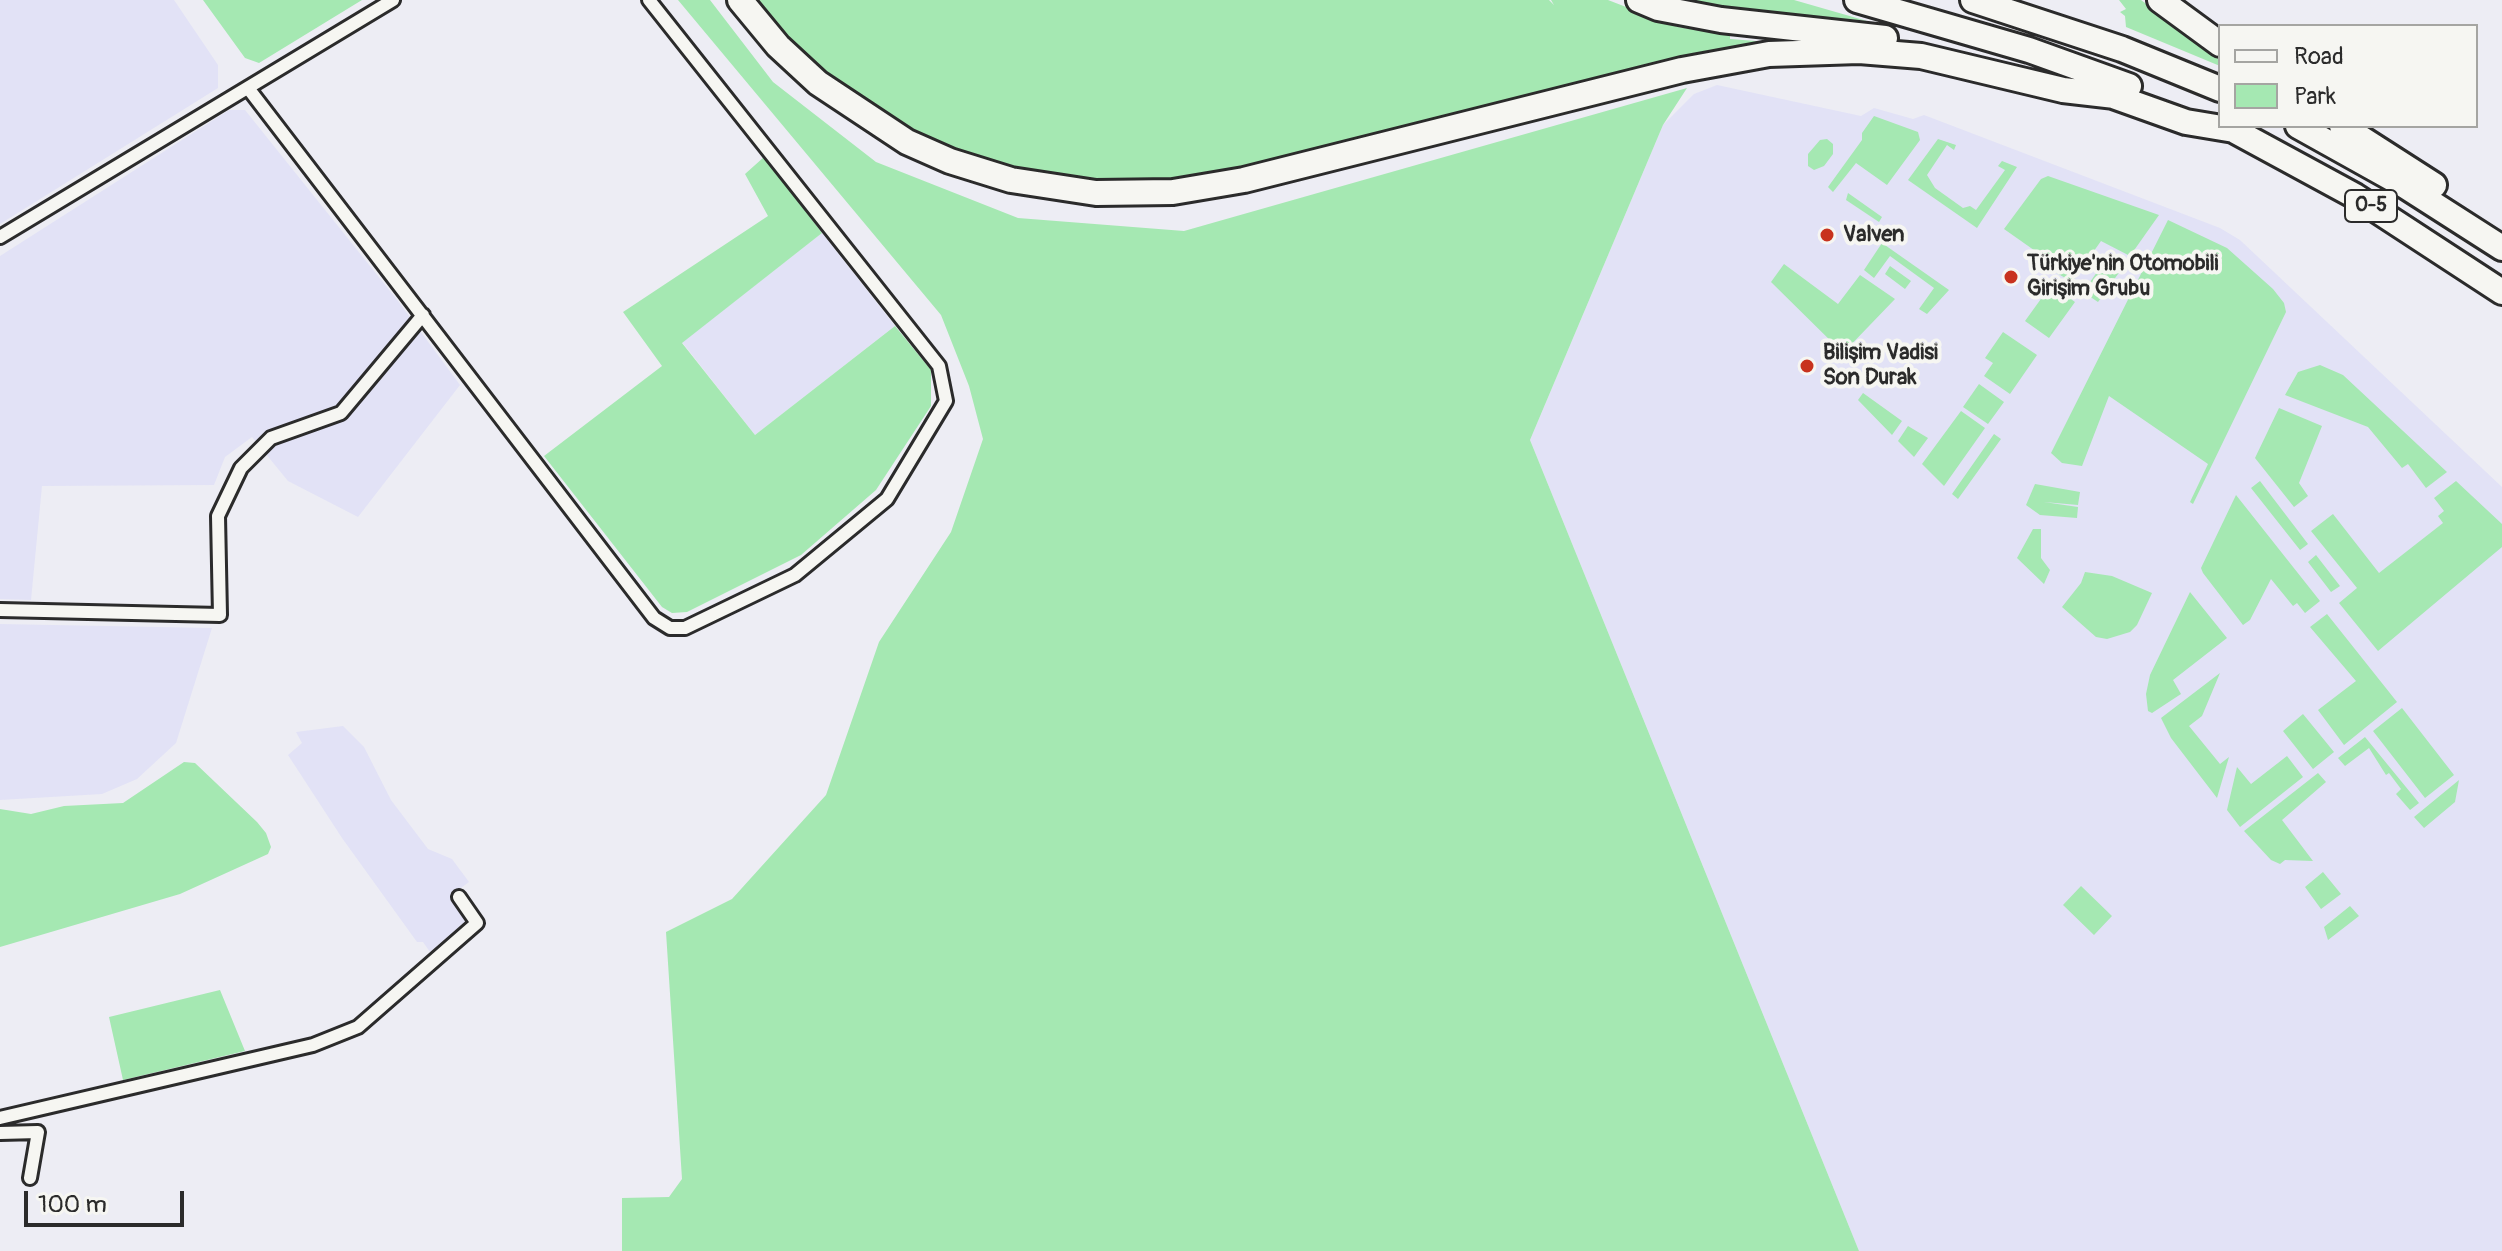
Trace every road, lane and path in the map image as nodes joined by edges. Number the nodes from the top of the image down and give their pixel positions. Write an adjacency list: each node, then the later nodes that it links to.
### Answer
1 (393, 0): 9 (street)
2 (649, 0): 20 (street)
3 (740, 0): 11 (highway)
4 (1639, 0): 11 (highway)
5 (1857, 0): 12 (highway)
6 (1973, 0): 10 (highway)
7 (2160, 0): 8 (highway)
8 (2218, 43)
9 (248, 88): 17 (street); 20 (street)
10 (2218, 88)
11 (2115, 96): 13 (highway)
12 (2218, 122)
13 (2218, 125)
14 (2231, 128): 19 (highway, O-5)
15 (2302, 128): 18 (highway)
16 (2345, 128): 18 (highway)
17 (0, 237)
18 (2496, 244)
19 (2502, 292)
20 (423, 315): 21 (street)
21 (0, 610)
22 (459, 897): 23 (street)
23 (0, 1118)
24 (0, 1133): 25 (street)
25 (30, 1178)

